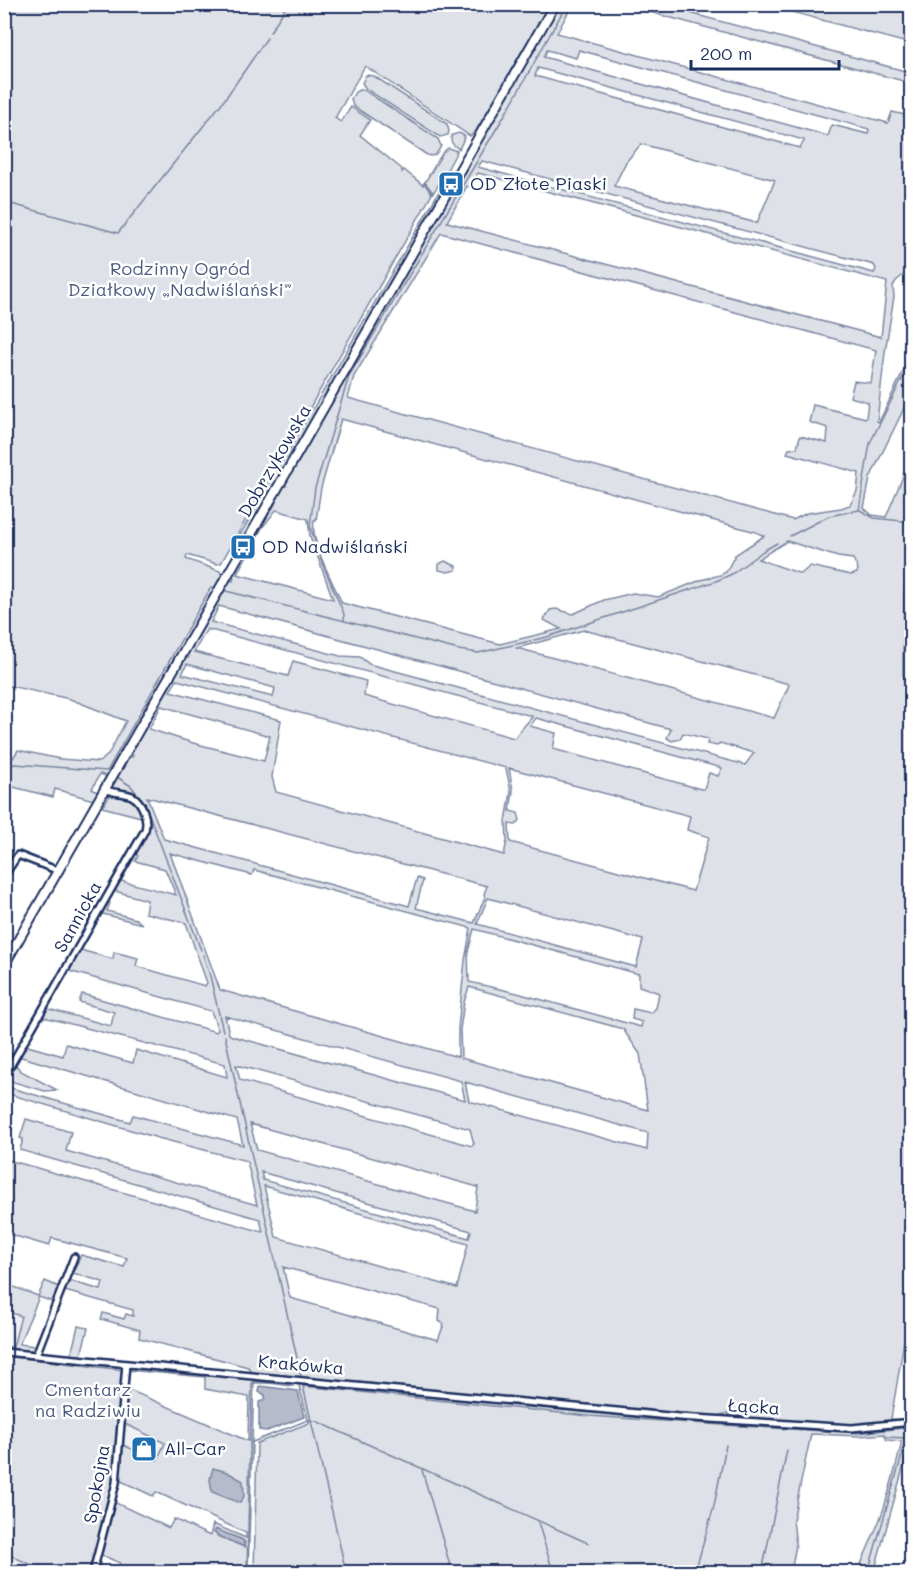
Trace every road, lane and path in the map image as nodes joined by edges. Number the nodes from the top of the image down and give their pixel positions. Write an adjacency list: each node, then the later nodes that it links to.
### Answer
1 (555, 4): 2 (main road, Dobrzykowska)
2 (105, 789): 3 (main road, Dobrzykowska); 6 (street, Sannicka)
3 (59, 871): 4 (street); 5 (main road, Dobrzykowska)
4 (4, 876)
5 (4, 965)
6 (4, 1077)
7 (74, 1257): 9 (street)
8 (4, 1352): 9 (street, Krakówka)
9 (36, 1355): 10 (street, Krakówka)
10 (126, 1364): 11 (street, Krakówka); 13 (street, Spokojna)
11 (596, 1409): 12 (street, Łącka)
12 (912, 1422)
13 (93, 1572)

